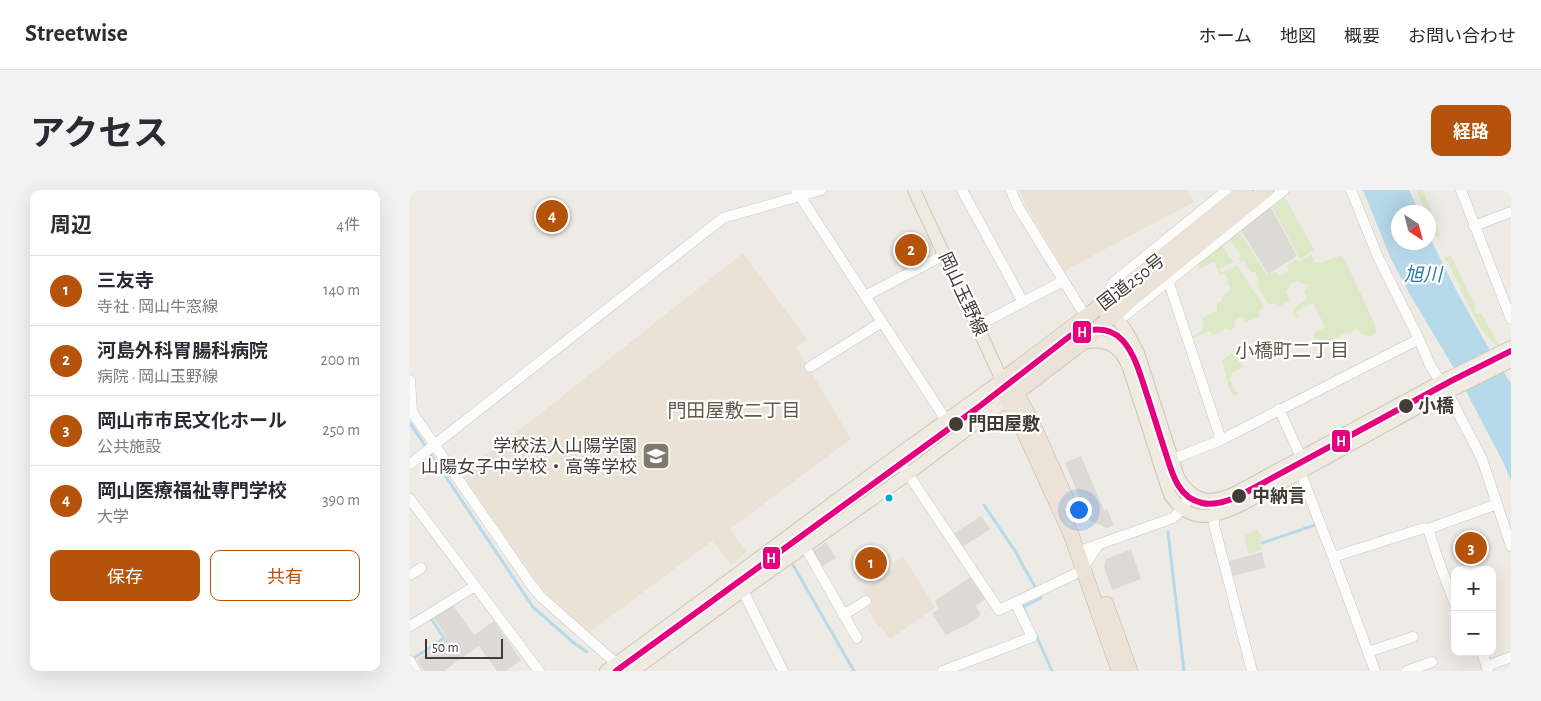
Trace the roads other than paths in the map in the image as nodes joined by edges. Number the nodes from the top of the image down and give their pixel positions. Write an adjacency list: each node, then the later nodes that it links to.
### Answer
1 (822, 190): 9 (street)
2 (914, 190): 13 (main road, 岡山玉野線)
3 (962, 190): 17 (street)
4 (1010, 190): 14 (street)
5 (1227, 190): 18 (street)
6 (1352, 190): 25 (street)
7 (1461, 190): 12 (street)
8 (1275, 191): 10 (highway, 国道250号); 15 (street)
9 (798, 193): 16 (street); 38 (street)
10 (1247, 194): 18 (highway, 国道250号); 20 (highway, 国道250号)
11 (1511, 212): 12 (street)
12 (1474, 226): 21 (street)
13 (944, 255): 16 (street); 23 (main road, 岡山玉野線)
14 (1063, 281): 17 (street); 19 (street)
15 (1167, 282): 20 (street); 37 (street)
16 (865, 296): 22 (street)
17 (1023, 302): 23 (street)
18 (1106, 302): 19 (highway, 国道250号)
19 (1086, 317): 20 (main road); 24 (main road); 32 (highway, 国道250号)
20 (1117, 317): 24 (highway, 国道250号); 40 (main road)
21 (1511, 319)
22 (882, 322): 30 (street); 36 (street)
23 (977, 326): 32 (main road, 岡山玉野線)
24 (1098, 328): 26 (highway, 国道250号); 27 (main road)
25 (1419, 339): 33 (street); 35 (street)
26 (1082, 343): 27 (main road); 34 (highway, 国道250号)
27 (1111, 344): 48 (main road)
28 (1510, 347): 33 (main road)
29 (1511, 361): 33 (main road)
30 (810, 367)
31 (410, 380): 38 (street)
32 (1002, 380): 34 (highway); 36 (main road)
33 (1448, 385): 41 (main road); 47 (street)
34 (1012, 396): 43 (main road); 54 (highway)
35 (1279, 409): 37 (street); 41 (street)
36 (946, 420): 39 (main road)
37 (1221, 440): 40 (street)
38 (431, 448): 42 (street); 73 (street)
39 (896, 456): 43 (street); 51 (main road)
40 (1173, 459): 44 (main road)
41 (1299, 463): 46 (main road); 49 (main road); 55 (street)
42 (410, 464)
43 (908, 474): 53 (main road); 63 (street)
44 (1191, 494): 46 (main road); 48 (street)
45 (410, 499): 59 (street)
46 (1216, 500): 49 (street)
47 (1497, 504): 50 (street); 52 (street)
48 (1182, 509): 49 (main road); 54 (street)
49 (1214, 515): 82 (street)
50 (1428, 528): 55 (street); 61 (street)
51 (794, 532): 53 (street); 58 (main road)
52 (1511, 546)
53 (805, 547): 60 (main road); 64 (street)
54 (1087, 554): 63 (street); 80 (highway); 81 (highway)
55 (1333, 557): 68 (street)
56 (421, 568): 57 (street)
57 (410, 575)
58 (732, 578): 60 (street); 73 (main road)
59 (475, 586): 65 (street); 76 (street)
60 (742, 591): 77 (main road); 78 (street)
61 (1451, 594)
62 (866, 601): 64 (street)
63 (1015, 602): 79 (street)
64 (843, 615): 67 (street)
65 (410, 626)
66 (1413, 637): 68 (street)
67 (856, 638)
68 (1368, 652): 83 (street)
69 (1483, 656): 74 (street)
70 (1511, 658): 74 (street)
71 (410, 661): 75 (street)
72 (1432, 662): 84 (street)
73 (612, 667)
74 (1488, 669)
75 (416, 671)
76 (539, 671)
77 (632, 671)
78 (783, 671)
79 (943, 671)
80 (1119, 671)
81 (1130, 671)
82 (1252, 671)
83 (1375, 671)
84 (1407, 671)

